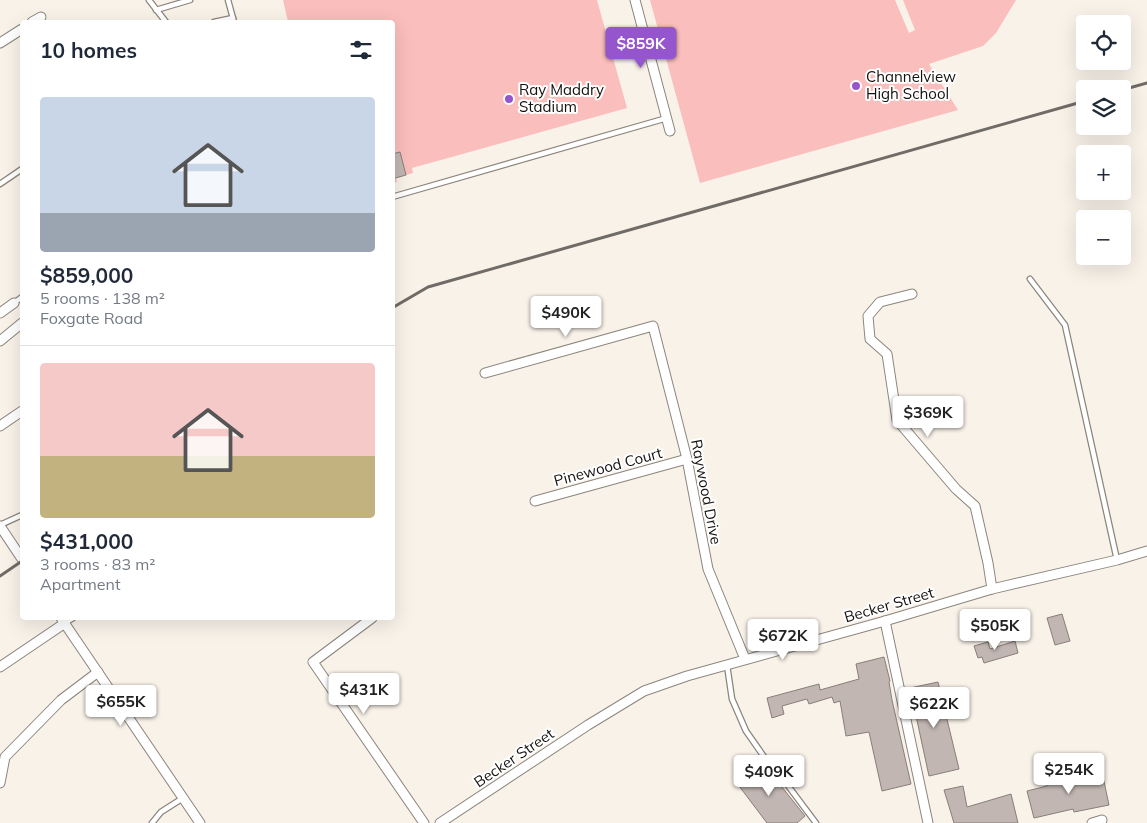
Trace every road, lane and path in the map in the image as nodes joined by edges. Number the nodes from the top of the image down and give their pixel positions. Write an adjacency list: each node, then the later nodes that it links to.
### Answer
1 (150, 0): 5 (lane)
2 (190, 0): 5 (lane)
3 (228, 0): 9 (lane)
4 (634, 0): 12 (street)
5 (156, 10): 8 (lane)
6 (41, 17): 7 (street)
7 (36, 20)
8 (164, 20)
9 (233, 20)
10 (20, 30): 11 (street)
11 (0, 43)
12 (667, 118): 13 (street); 16 (lane)
13 (670, 131)
14 (20, 170): 15 (lane)
15 (0, 184)
16 (395, 195)
17 (1030, 279): 33 (lane)
18 (912, 294): 34 (street)
19 (20, 298): 20 (lane)
20 (14, 303): 21 (street)
21 (0, 313)
22 (20, 325): 23 (street)
23 (0, 341)
24 (485, 373): 27 (street, Raywood Drive)
25 (20, 412): 26 (street)
26 (0, 426)
27 (687, 459): 28 (street, Pinewood Court); 38 (street, Raywood Drive)
28 (535, 501)
29 (20, 516): 30 (lane)
30 (0, 526): 32 (street)
31 (1147, 551): 33 (street, Becker Street)
32 (20, 556)
33 (1117, 560): 34 (street, Becker Street)
34 (992, 589): 37 (street, Becker Street)
35 (63, 620): 40 (street); 41 (street)
36 (369, 620): 47 (street)
37 (885, 621): 38 (street, Becker Street); 50 (street)
38 (745, 659): 39 (street, Becker Street)
39 (727, 665): 48 (street, Becker Street); 49 (lane)
40 (0, 667)
41 (98, 672): 42 (street); 43 (street)
42 (0, 783)
43 (183, 798): 45 (lane); 46 (street)
44 (1102, 820): 51 (street)
45 (152, 823)
46 (200, 823)
47 (424, 823)
48 (440, 823)
49 (816, 823)
50 (928, 823)
51 (1092, 823)

